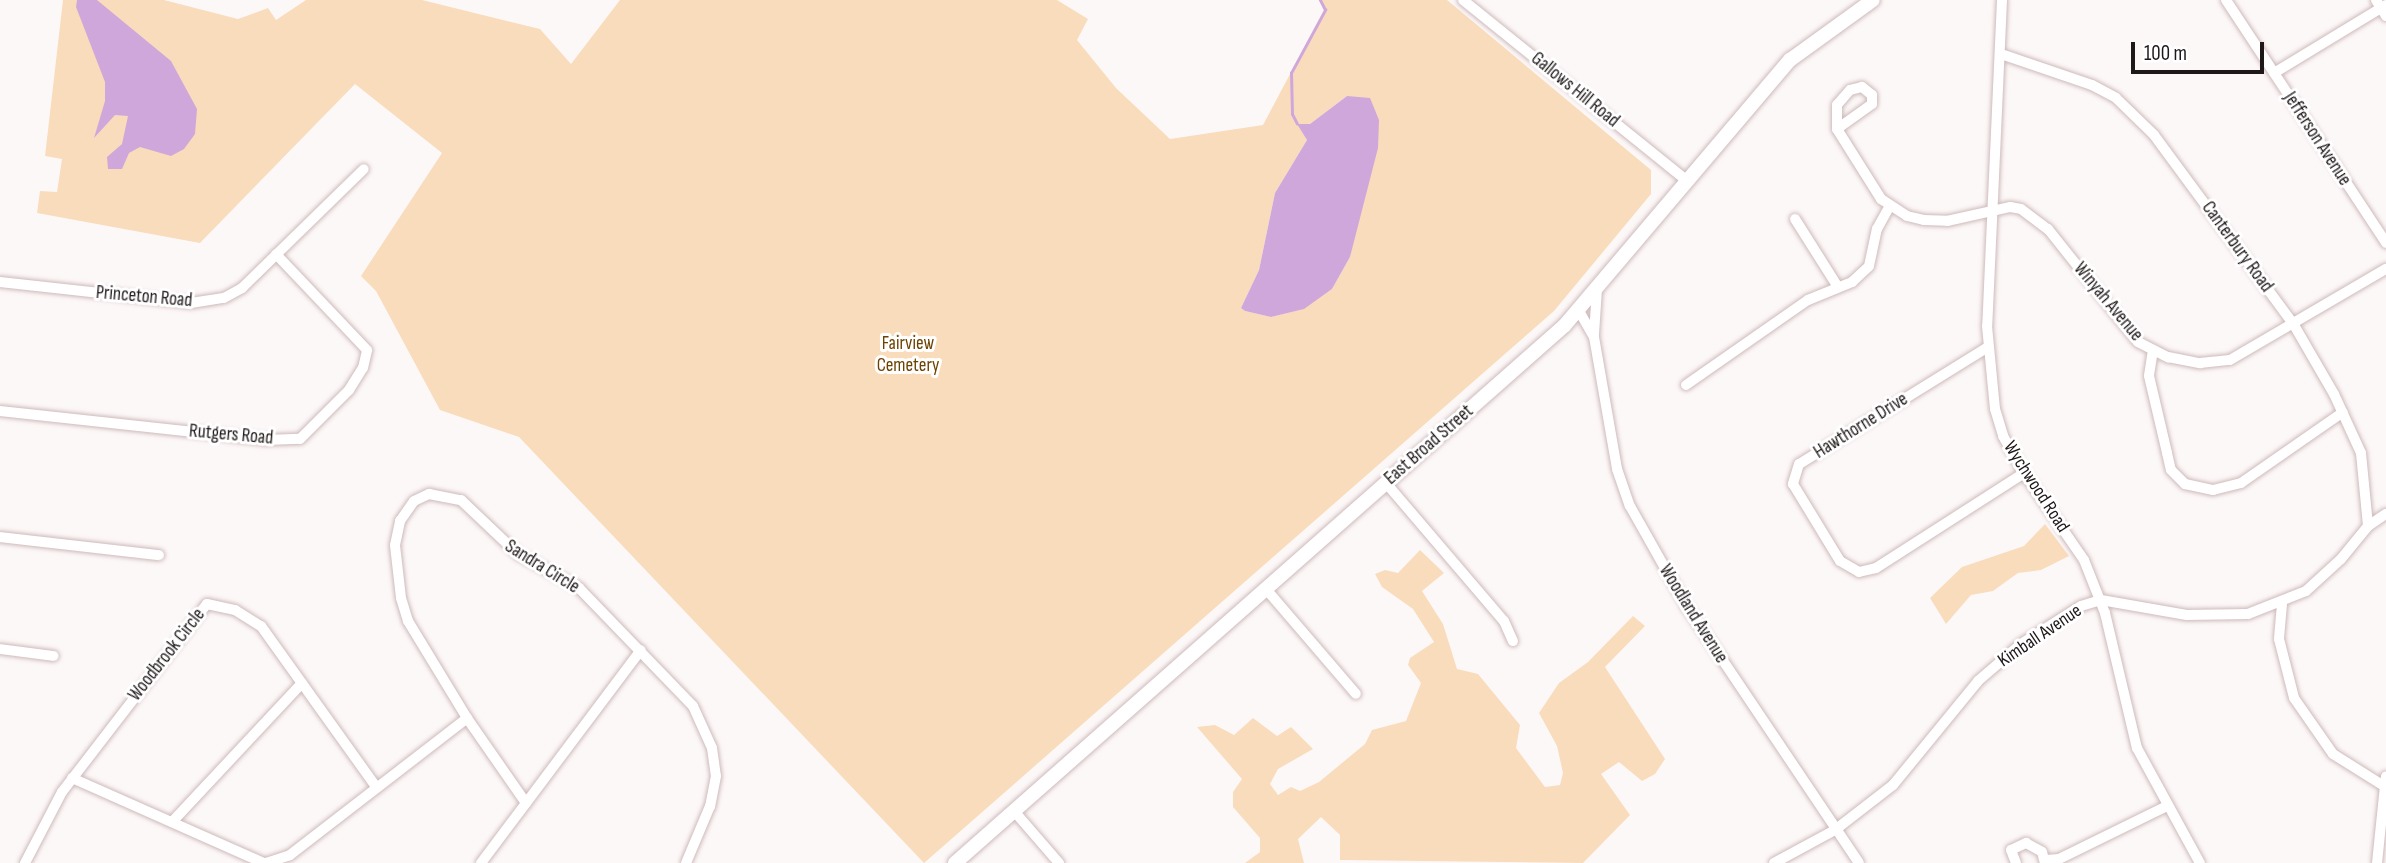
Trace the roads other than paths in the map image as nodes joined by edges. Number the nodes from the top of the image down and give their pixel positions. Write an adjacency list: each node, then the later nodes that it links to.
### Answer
1 (1463, 0): 10 (street, Gallows Hill Road)
2 (1873, 0): 10 (street, East Broad Street)
3 (2002, 0): 6 (street, Wychwood Road)
4 (2226, 0): 7 (street, Jefferson Avenue)
5 (2382, 7): 7 (street)
6 (2001, 54): 12 (street, Wychwood Road); 21 (street, Canterbury Road)
7 (2274, 73): 14 (street, Jefferson Avenue)
8 (1838, 129): 11 (street)
9 (364, 169): 15 (street, Princeton Road)
10 (1687, 181): 19 (street, East Broad Street)
11 (1889, 206): 12 (street, Winyah Avenue); 18 (street)
12 (1993, 210): 23 (street, Wychwood Road); 24 (street, Winyah Avenue)
13 (1795, 219): 18 (street)
14 (2386, 243)
15 (276, 254): 17 (street, Princeton Road); 26 (street, Rutgers Road)
16 (2386, 269): 21 (street, Winyah Avenue)
17 (0, 282)
18 (1838, 287): 25 (street)
19 (1597, 289): 20 (street, East Broad Street); 22 (street, Woodland Avenue)
20 (1579, 311): 22 (street, Woodland Avenue); 29 (street, East Broad Street)
21 (2294, 325): 24 (street, Winyah Avenue); 27 (street, Canterbury Road)
22 (1594, 337): 51 (street, Woodland Avenue)
23 (1987, 347): 28 (street, Wychwood Road); 28 (street, Hawthorne Drive)
24 (2153, 350): 27 (street)
25 (1686, 385)
26 (0, 411)
27 (2343, 412): 31 (street, Canterbury Road)
28 (2024, 473): 35 (street, Wychwood Road)
29 (1386, 483): 34 (street, East Broad Street); 37 (street)
30 (2386, 514): 31 (street, Kimball Avenue)
31 (2368, 526): 36 (street, Kimball Avenue)
32 (0, 537): 33 (street)
33 (159, 555)
34 (1266, 589): 42 (street); 49 (street, East Broad Street)
35 (2101, 600): 36 (street, Kimball Avenue); 48 (street, Wychwood Road); 51 (street, Kimball Avenue)
36 (2282, 604): 45 (street)
37 (1513, 641)
38 (0, 649): 40 (street)
39 (641, 650): 43 (street, Sandra Circle); 47 (street); 56 (street, Sandra Circle)
40 (54, 656)
41 (302, 683): 44 (street, Woodbrook Circle); 46 (street, Woodbrook Circle); 50 (street)
42 (1356, 694)
43 (467, 718): 46 (street); 47 (street, Sandra Circle)
44 (72, 778): 50 (street); 53 (street, Woodbrook Circle)
45 (2385, 781): 63 (street)
46 (377, 788): 54 (street)
47 (526, 803): 55 (street)
48 (2165, 807): 52 (street); 62 (street, Wychwood Road)
49 (1014, 811): 57 (street, East Broad Street); 58 (street)
50 (172, 822): 54 (street)
51 (1836, 830): 59 (street, Kimball Avenue); 60 (street, Woodland Avenue)
52 (2045, 861): 61 (street)
53 (25, 863)
54 (265, 863)
55 (481, 863)
56 (686, 863)
57 (955, 863)
58 (1059, 863)
59 (1774, 863)
60 (1859, 863)
61 (2016, 863)
62 (2200, 863)
63 (2377, 863)

